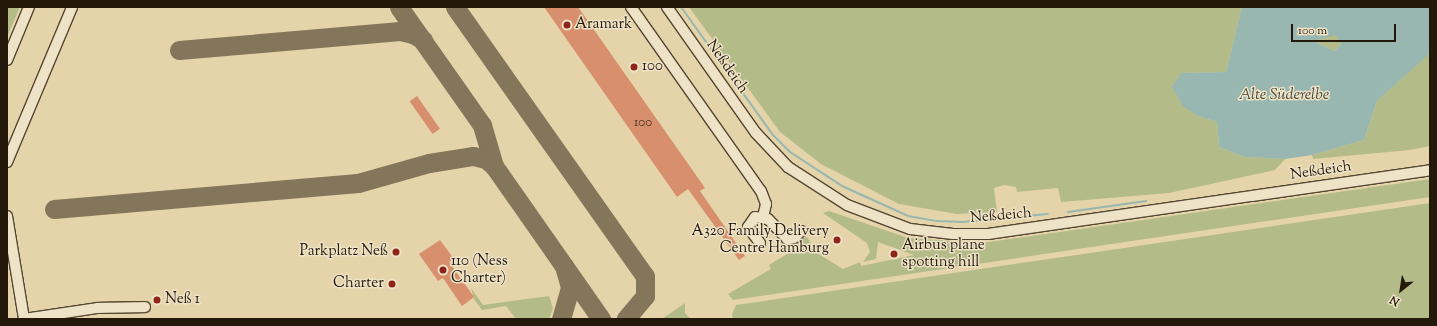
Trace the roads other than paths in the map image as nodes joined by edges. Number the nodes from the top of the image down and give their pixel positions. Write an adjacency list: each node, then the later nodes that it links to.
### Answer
1 (29, 7): 5 (street)
2 (72, 7): 6 (street)
3 (631, 7): 9 (street)
4 (667, 7): 7 (street, Neßdeich)
5 (7, 60)
6 (7, 162)
7 (1430, 170)
8 (7, 216): 13 (street)
9 (763, 217): 10 (street); 11 (street)
10 (801, 231)
11 (760, 243)
12 (145, 306): 13 (street)
13 (24, 319)

